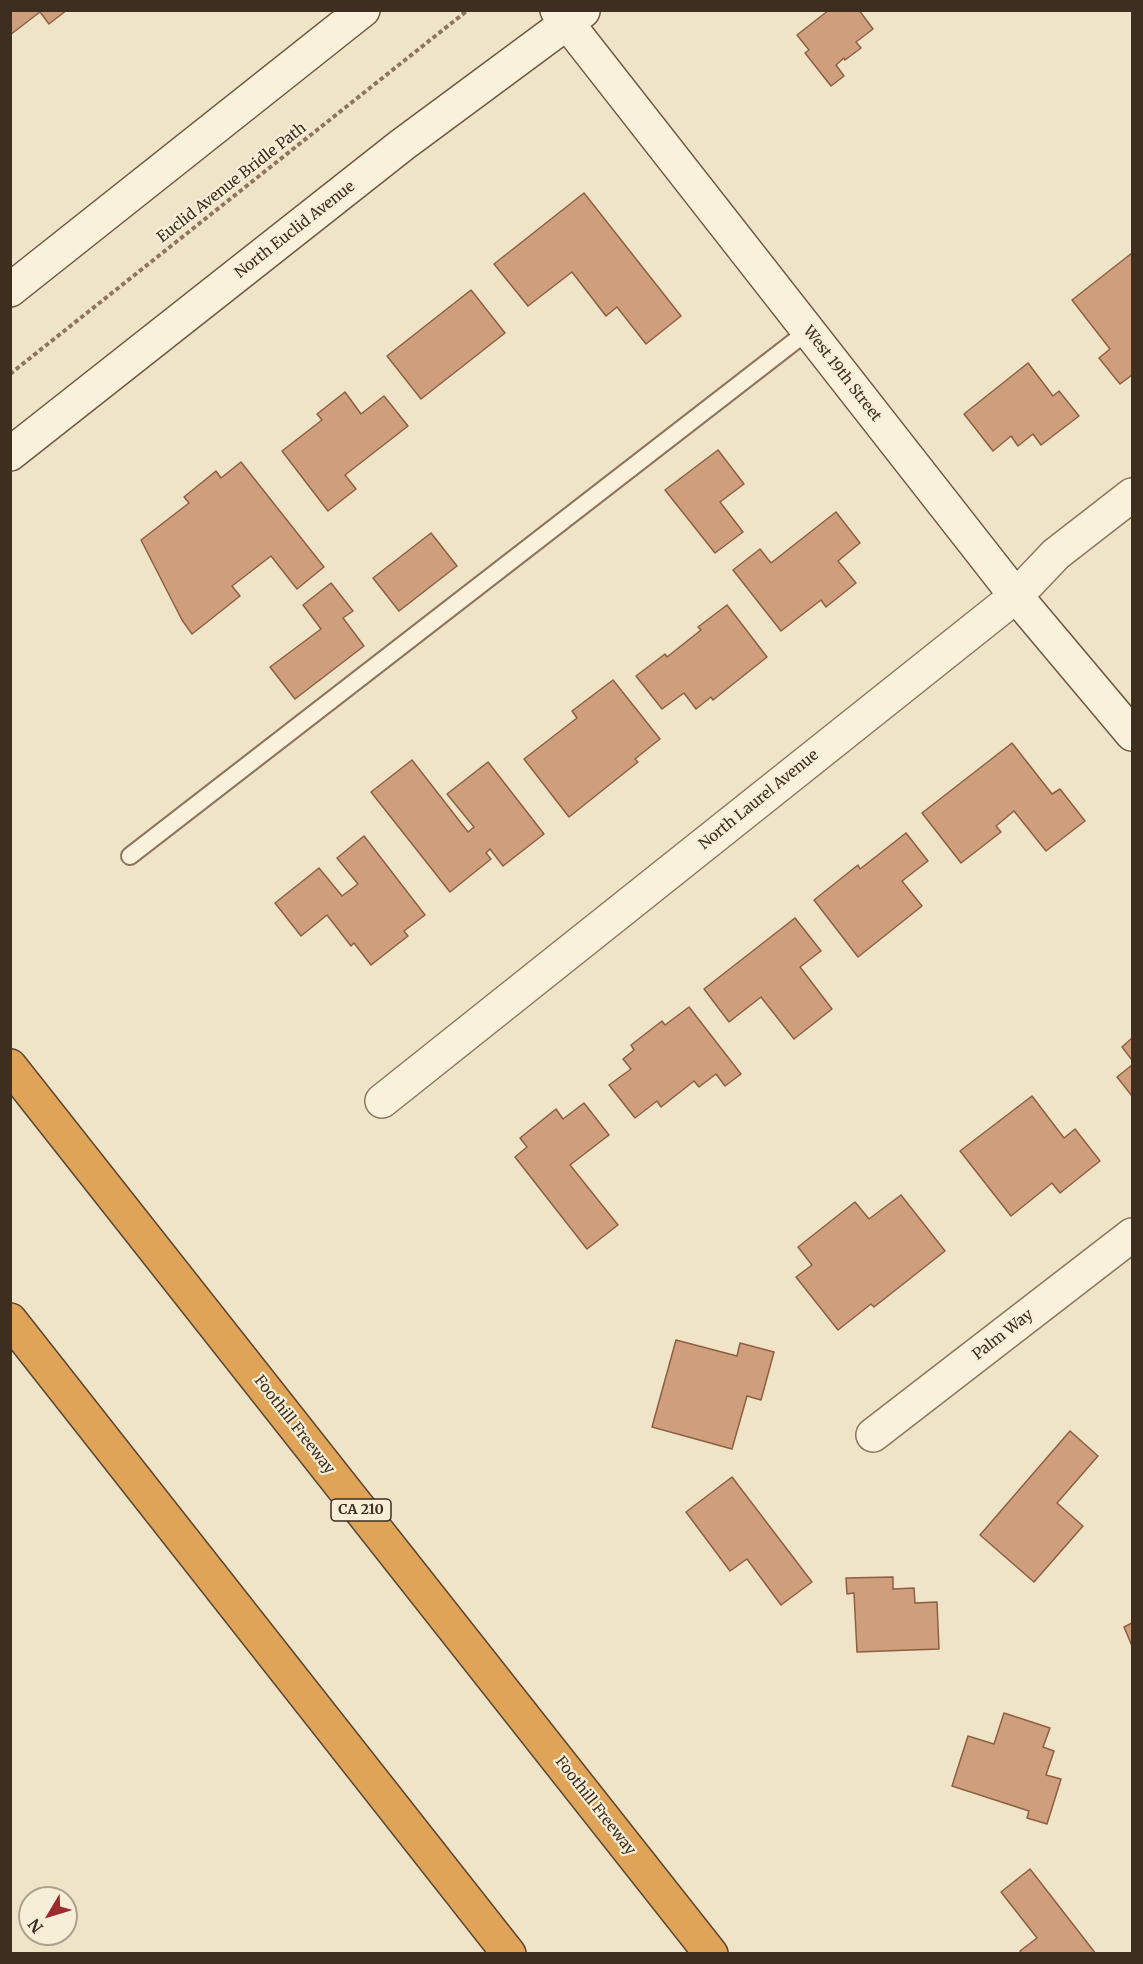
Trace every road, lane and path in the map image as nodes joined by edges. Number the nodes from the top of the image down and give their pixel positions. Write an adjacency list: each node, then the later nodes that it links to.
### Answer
1 (363, 10): 4 (main road)
2 (468, 10): 6 (path, Euclid Avenue Bridle Path)
3 (569, 15): 5 (main road, West 19th Street); 7 (main road, North Euclid Avenue)
4 (11, 289)
5 (808, 331): 9 (main road, West 19th Street); 11 (lane)
6 (10, 374)
7 (10, 454)
8 (1132, 495): 9 (main road, North Laurel Avenue)
9 (1016, 596): 10 (main road, West 19th Street); 13 (main road, North Laurel Avenue)
10 (1132, 734)
11 (130, 856)
12 (10, 1066): 18 (highway, Foothill Freeway / CA 210)
13 (382, 1101)
14 (1132, 1234): 16 (main road, Palm Way)
15 (10, 1320): 17 (highway)
16 (873, 1435)
17 (509, 1953)
18 (711, 1953)

